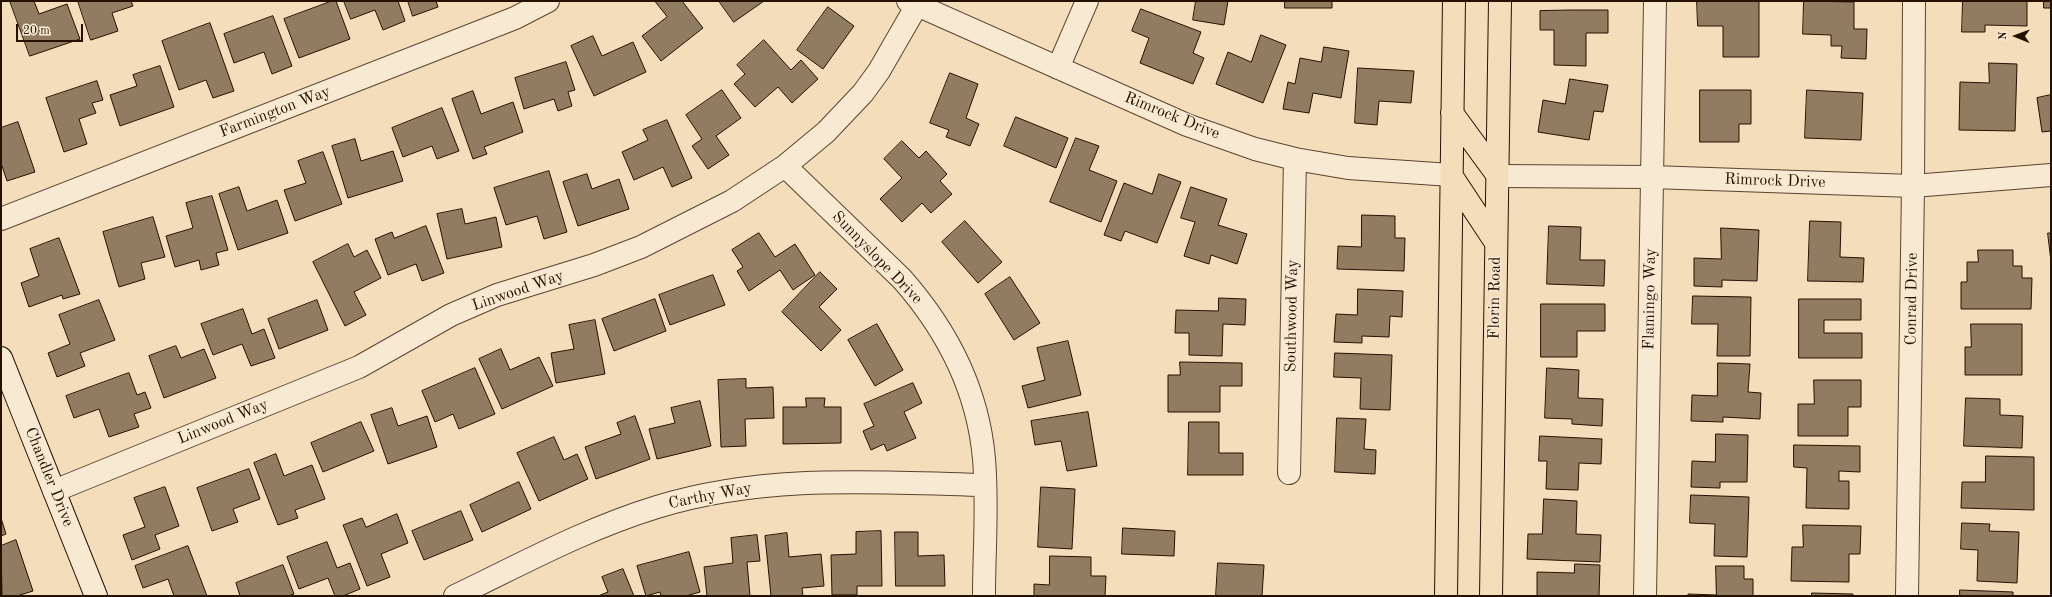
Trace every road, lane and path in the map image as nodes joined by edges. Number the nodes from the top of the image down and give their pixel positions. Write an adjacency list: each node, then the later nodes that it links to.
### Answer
1 (548, 1): 17 (street, Farmington Way)
2 (1087, 1): 8 (street)
3 (1454, 1): 9 (main road)
4 (1500, 1): 14 (main road, Florin Road)
5 (1655, 1): 15 (street, Flamingo Way)
6 (1914, 1): 16 (street, Conrad Drive)
7 (912, 3): 8 (street, Rimrock Drive); 11 (street, Linwood Way)
8 (1058, 68): 10 (street, Rimrock Drive)
9 (1452, 113): 12 (main road); 14 (main road)
10 (1295, 159): 12 (street, Rimrock Drive); 20 (street, Southwood Way)
11 (785, 166): 21 (street, Sunnyslope Drive); 22 (street, Linwood Way)
12 (1451, 175): 18 (main road); 26 (main road)
13 (2051, 175): 16 (street, Rimrock Drive)
14 (1498, 176): 15 (street, Rimrock Drive); 18 (main road, Florin Road)
15 (1652, 177): 16 (street, Rimrock Drive); 28 (street, Flamingo Way)
16 (1913, 186): 29 (street, Conrad Drive)
17 (1, 219)
18 (1496, 243): 27 (main road, Florin Road)
19 (1, 358): 22 (street, Chandler Drive)
20 (1289, 473)
21 (985, 485): 24 (street, Carthy Way); 25 (street, Sunnyslope Drive)
22 (54, 491): 23 (street, Chandler Drive)
23 (96, 596)
24 (455, 596)
25 (984, 596)
26 (1446, 596)
27 (1491, 596)
28 (1645, 596)
29 (1907, 596)

